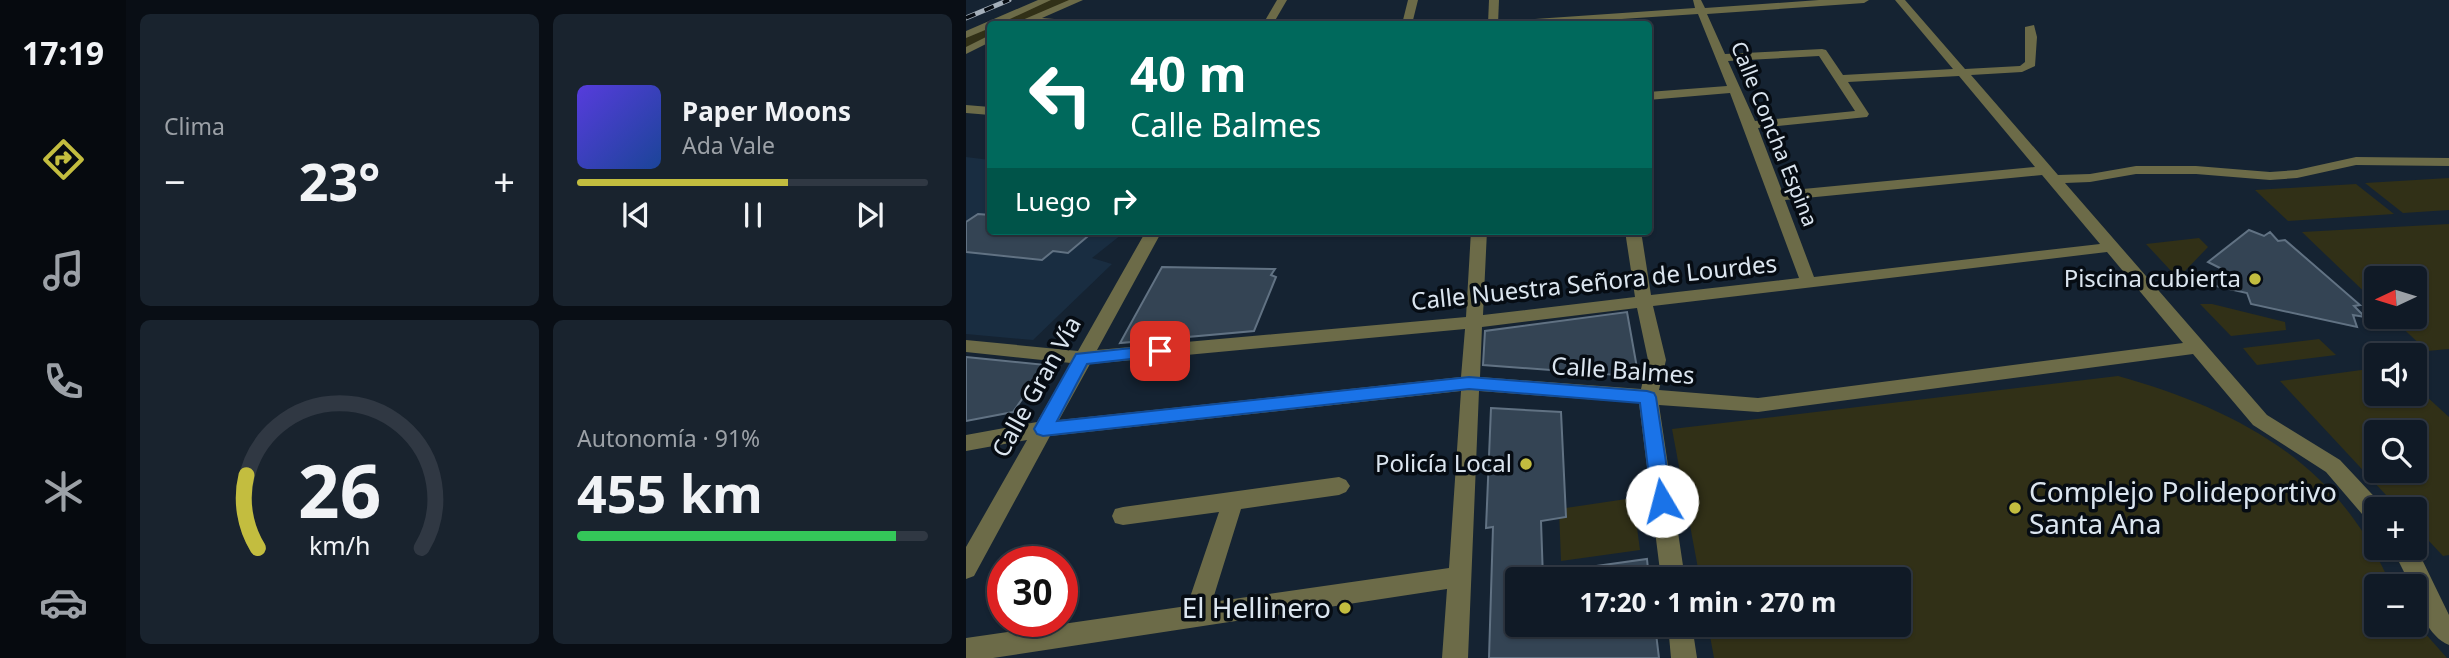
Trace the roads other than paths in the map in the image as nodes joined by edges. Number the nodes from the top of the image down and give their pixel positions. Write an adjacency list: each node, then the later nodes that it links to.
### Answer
1 (1046, 0): 10 (street)
2 (1079, 0): 8 (street)
3 (1282, 0): 12 (street)
4 (1413, 0): 13 (street)
5 (1494, 0): 14 (street)
6 (1864, 0): 9 (street)
7 (1900, 0): 22 (street)
8 (1061, 3): 11 (street)
9 (1699, 5): 15 (street); 21 (street, Calle Concha Espina)
10 (998, 21)
11 (1025, 21)
12 (1270, 21)
13 (1408, 21)
14 (1493, 21)
15 (1600, 21)
16 (987, 26): 18 (street)
17 (2030, 27): 22 (street)
18 (966, 35)
19 (987, 40): 20 (street)
20 (966, 51)
21 (1722, 58): 23 (street); 24 (street, Calle Concha Espina)
22 (1959, 72): 23 (street); 30 (street)
23 (1841, 79): 28 (street)
24 (1735, 89): 25 (street); 28 (street, Calle Concha Espina)
25 (1652, 96)
26 (966, 109): 27 (street)
27 (987, 111)
28 (1750, 124): 31 (street, Calle Concha Espina)
29 (2449, 162): 30 (street)
30 (2050, 174): 31 (street); 35 (street)
31 (1778, 196): 36 (street, Calle Concha Espina)
32 (1152, 235): 41 (street, Calle Gran Vía)
33 (1479, 235): 38 (street)
34 (1634, 235): 37 (street)
35 (2111, 247): 36 (street, Calle Nuestra Señora de Lourdes); 40 (street)
36 (1809, 284): 37 (street, Calle Nuestra Señora de Lourdes)
37 (1644, 302): 38 (street, Calle Nuestra Señora de Lourdes); 43 (street)
38 (1472, 322): 41 (street, Calle Nuestra Señora de Lourdes); 42 (street)
39 (966, 346): 41 (street, Calle Nuestra Señora de Lourdes)
40 (2198, 347): 43 (street, Calle Balmes); 48 (street)
41 (1082, 358): 44 (street, Calle Gran Vía)
42 (1469, 383): 43 (street, Calle Balmes); 44 (street, Calle Balmes); 53 (street)
43 (1647, 397): 51 (street)
44 (1043, 429): 45 (street, Calle Balmes); 52 (street, Calle Gran Vía)
45 (966, 443)
46 (1339, 486): 47 (street)
47 (1233, 501): 49 (street); 54 (street)
48 (2364, 501)
49 (1123, 516)
50 (2412, 560): 55 (street)
51 (1671, 567)
52 (966, 569)
53 (1460, 577): 54 (street); 58 (street)
54 (1196, 616): 57 (street)
55 (2449, 633)
56 (1681, 637): 59 (street)
57 (966, 650)
58 (1455, 658)
59 (1684, 658)

